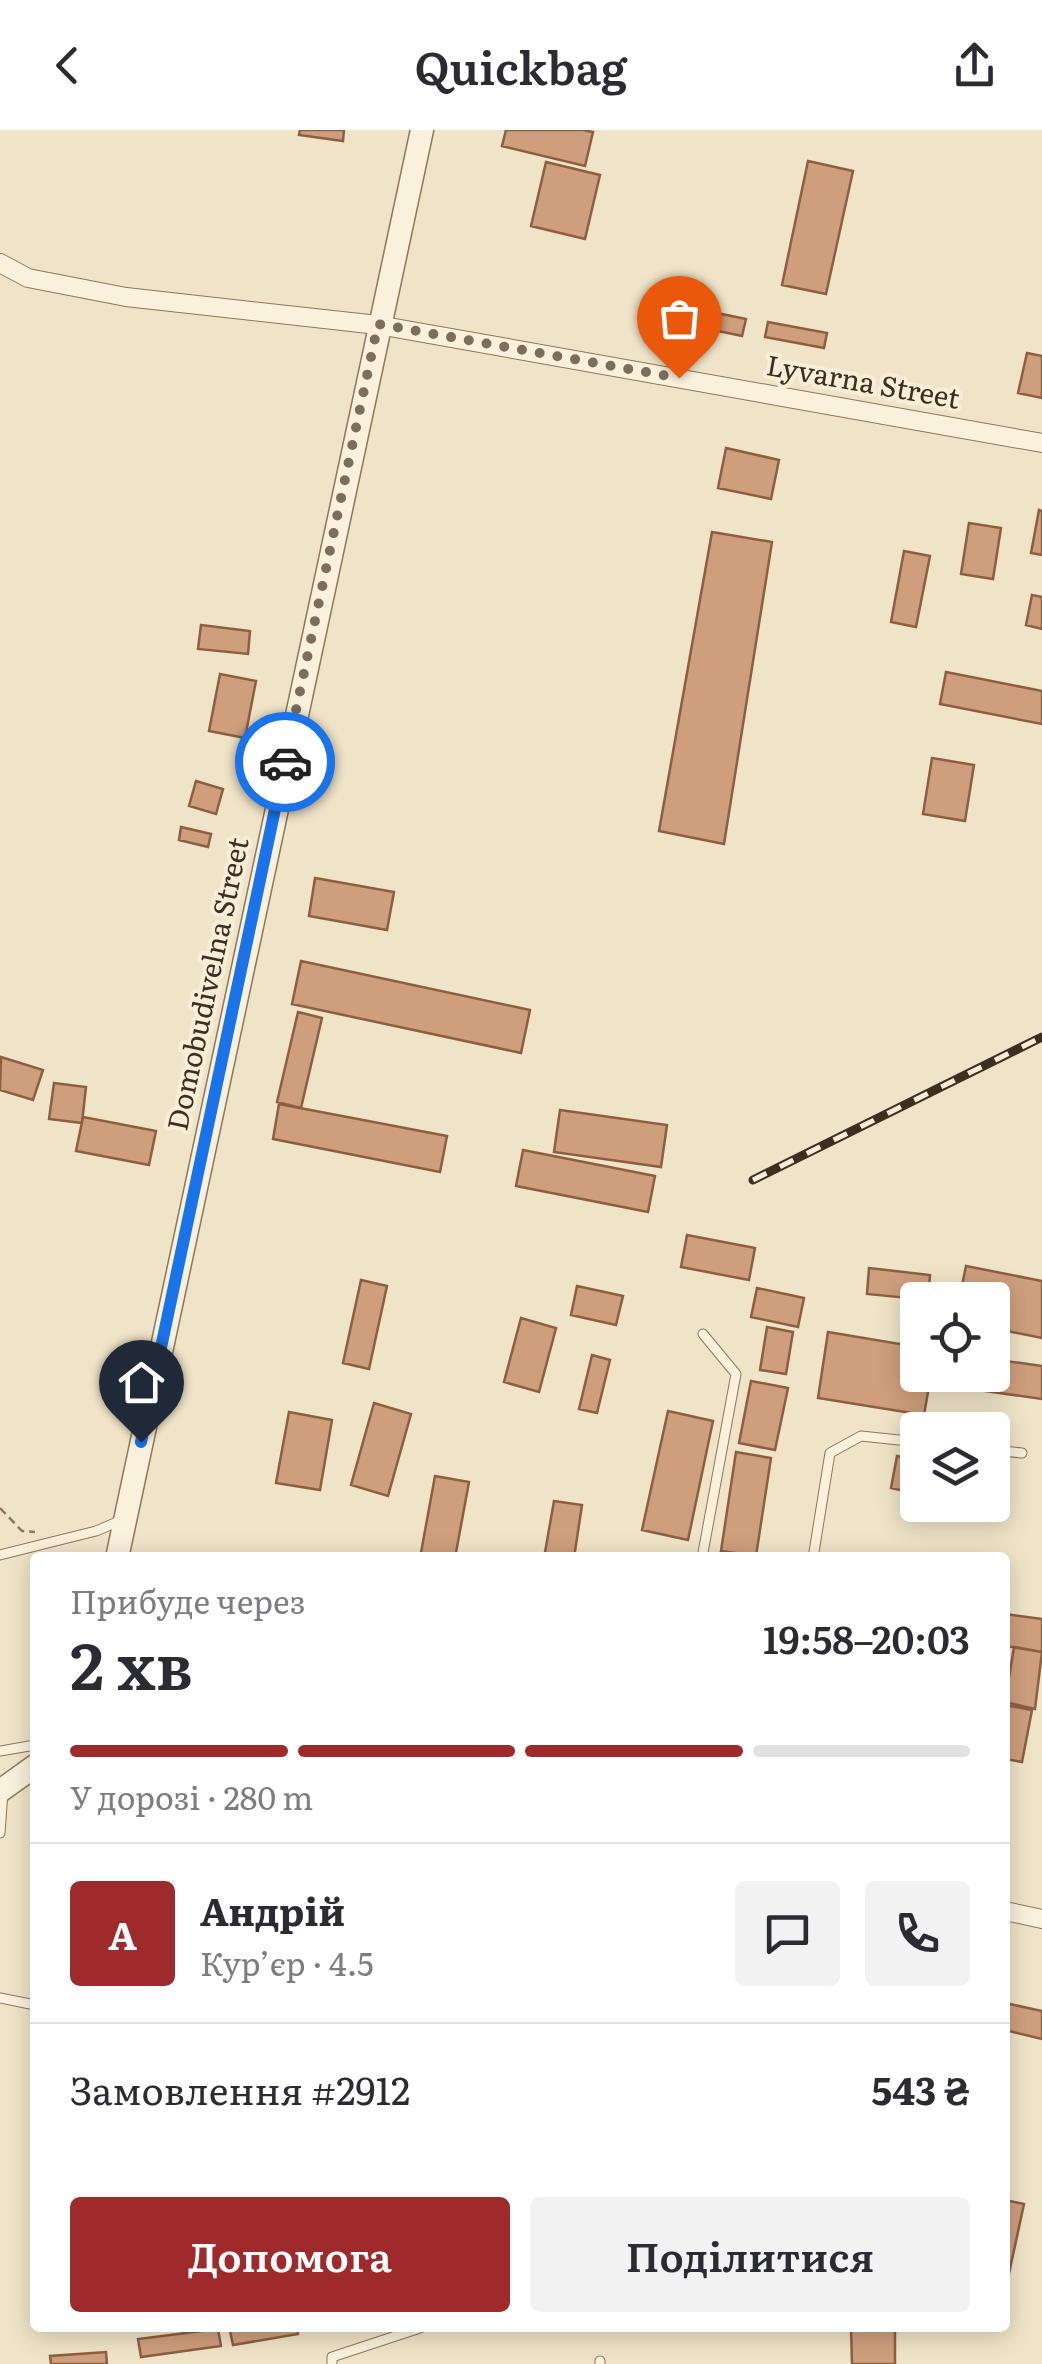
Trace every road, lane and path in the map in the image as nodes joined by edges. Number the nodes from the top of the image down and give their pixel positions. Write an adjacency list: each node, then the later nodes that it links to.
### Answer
1 (422, 130): 3 (street, Domobudivelna Street)
2 (0, 263): 3 (street, Lyvarna Street)
3 (378, 324): 4 (street, Lyvarna Street); 9 (street, Domobudivelna Street)
4 (1042, 443)
5 (702, 1334): 11 (lane)
6 (900, 1440): 12 (lane)
7 (1010, 1452): 8 (lane)
8 (1022, 1453)
9 (125, 1518): 10 (street, Domobudivelna Street); 13 (lane)
10 (118, 1552)
11 (703, 1552)
12 (814, 1552)
13 (0, 1555)
14 (30, 1746): 15 (lane)
15 (0, 1751)
16 (30, 1770): 17 (street)
17 (1, 1790): 18 (lane)
18 (0, 1833)
19 (1010, 1912): 20 (street)
20 (1042, 1919)
21 (0, 1998): 22 (lane)
22 (30, 2004)
23 (408, 2332): 24 (lane)
24 (332, 2364)

